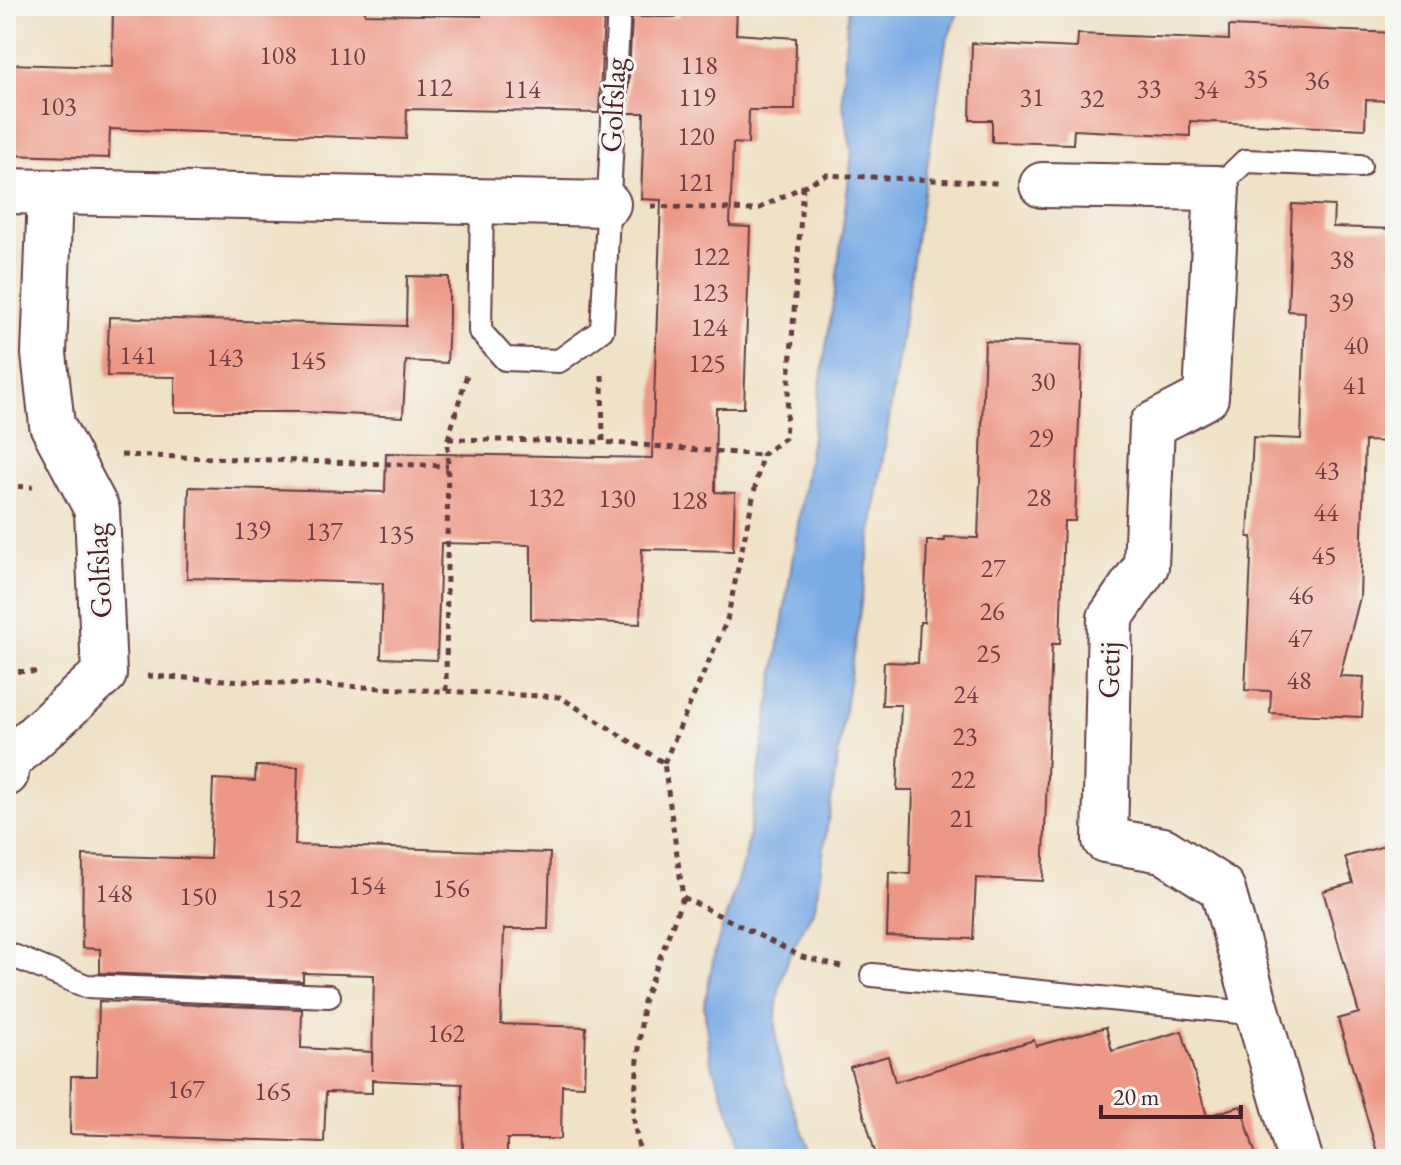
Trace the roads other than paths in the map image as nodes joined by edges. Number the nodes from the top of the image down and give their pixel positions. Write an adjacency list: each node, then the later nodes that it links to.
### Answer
1 (619, 6): 8 (lane, Golfslag)
2 (1360, 166): 4 (lane)
3 (1042, 185): 4 (street)
4 (1217, 188): 13 (street, Getij)
5 (6, 191): 6 (street)
6 (50, 193): 7 (street); 9 (street, Golfslag)
7 (482, 203): 8 (street); 8 (lane, Golfslag)
8 (608, 204)
9 (6, 774)
10 (6, 953): 12 (lane)
11 (872, 975): 13 (lane)
12 (329, 996)
13 (1259, 1014): 14 (street, Getij)
14 (1300, 1159)

